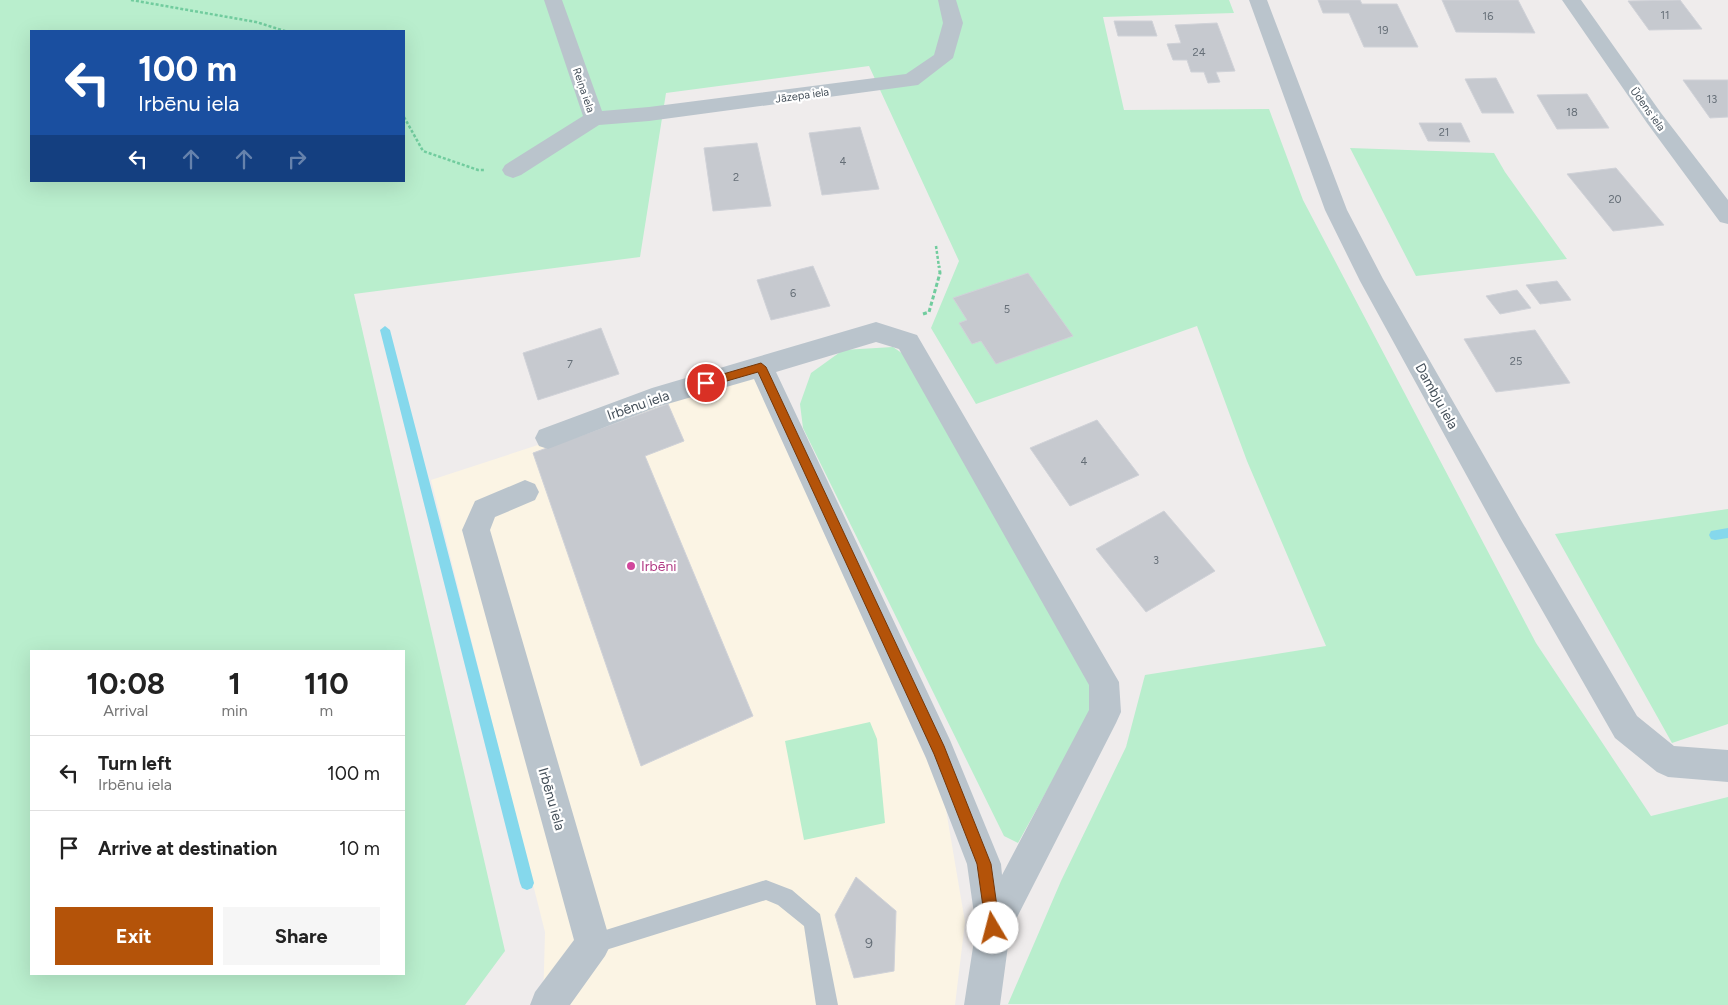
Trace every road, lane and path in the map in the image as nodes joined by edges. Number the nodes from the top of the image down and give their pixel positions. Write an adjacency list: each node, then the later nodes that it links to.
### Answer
1 (132, 0): 6 (path)
2 (553, 0): 7 (street, Reiņa iela)
3 (947, 0): 7 (street, Jāzepa iela)
4 (1258, 0): 16 (street, Dambju iela)
5 (1571, 0): 10 (street, Ūdens iela)
6 (282, 30)
7 (594, 118): 9 (street, Reiņa iela)
8 (405, 119): 9 (path)
9 (513, 170)
10 (1728, 216)
11 (936, 246): 12 (path)
12 (876, 332): 13 (street, Irbēnu iela); 17 (street)
13 (761, 367): 14 (street, Irbēnu iela); 17 (street)
14 (548, 438)
15 (525, 492): 18 (street, Irbēnu iela)
16 (1728, 766)
17 (993, 928): 21 (street)
18 (593, 944): 19 (street); 20 (lane)
19 (548, 1005)
20 (827, 1005)
21 (982, 1005)

